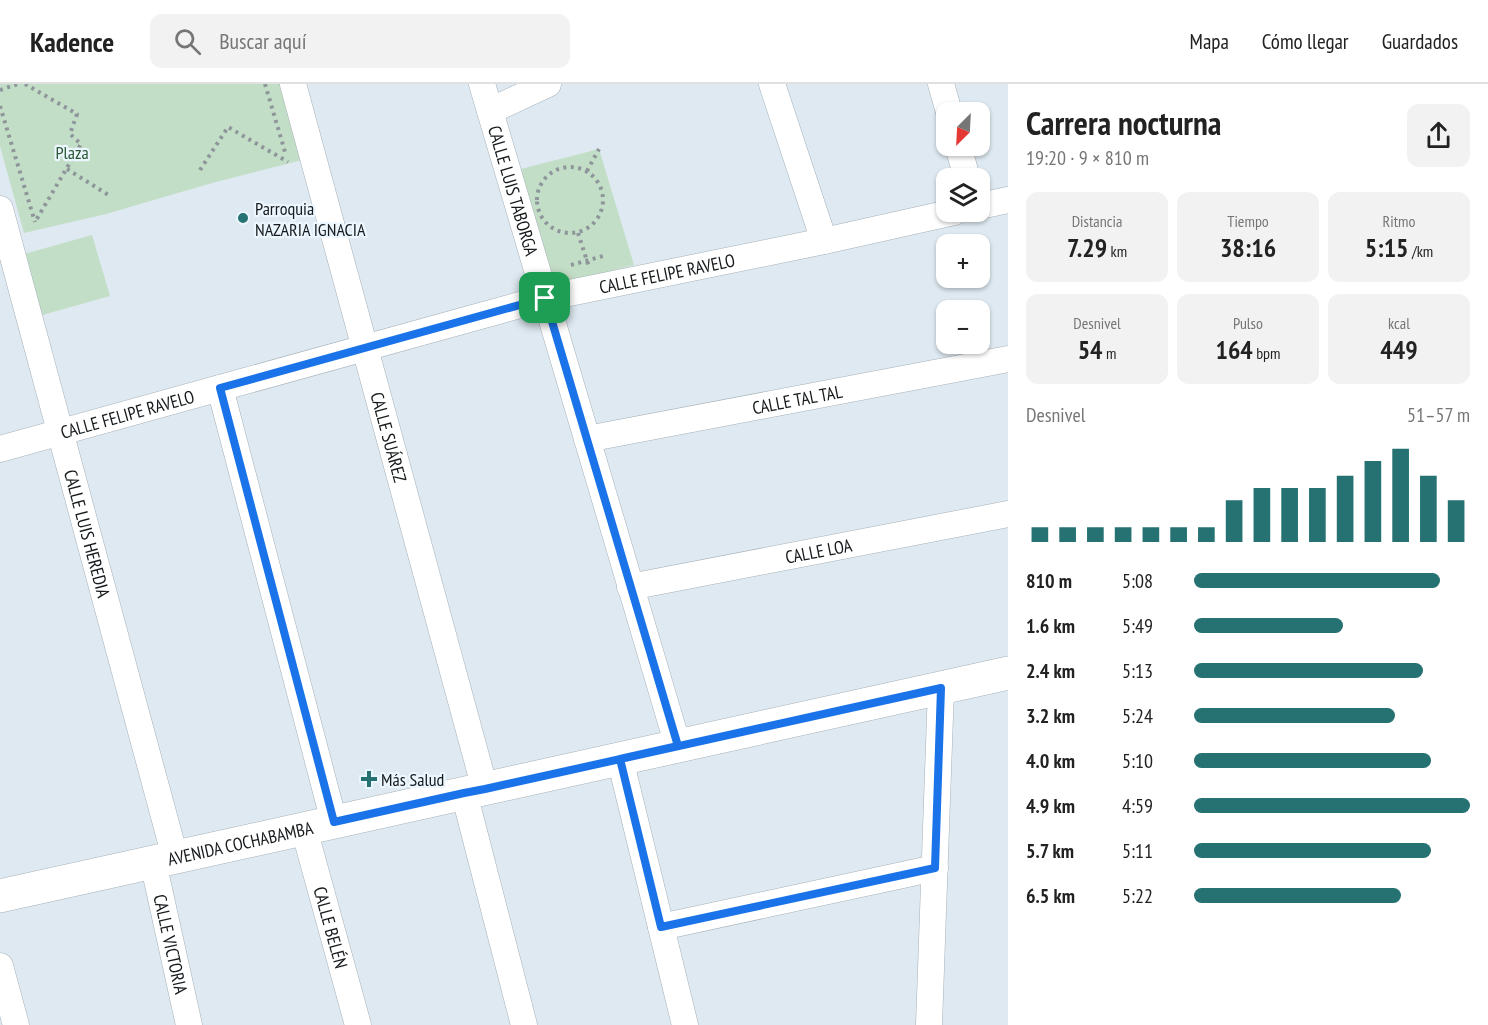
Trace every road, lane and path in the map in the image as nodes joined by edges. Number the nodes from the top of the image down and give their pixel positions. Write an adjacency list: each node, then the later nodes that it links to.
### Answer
1 (18, 84): 9 (path)
2 (25, 84): 14 (path)
3 (265, 84): 15 (path)
4 (293, 84): 29 (street, CALLE SUÁREZ)
5 (482, 84): 12 (street, CALLE LUIS TABORGA)
6 (548, 84): 12 (street)
7 (772, 84): 23 (street)
8 (941, 84): 10 (street)
9 (0, 90)
10 (946, 102)
11 (0, 106): 14 (path)
12 (490, 111): 28 (street, CALLE LUIS TABORGA)
13 (599, 149): 16 (path)
14 (67, 169): 17 (path)
15 (200, 170)
16 (587, 171): 22 (path); 22 (path)
17 (110, 196)
18 (1008, 200): 19 (street)
19 (990, 204)
20 (0, 209): 32 (street, CALLE LUIS HEREDIA)
21 (936, 216): 23 (street, CALLE FELIPE RAVELO)
22 (578, 233): 25 (path)
23 (824, 241): 27 (street, CALLE FELIPE RAVELO)
24 (603, 256): 25 (path)
25 (587, 261): 26 (path); 27 (path)
26 (571, 265)
27 (596, 288): 28 (street, CALLE FELIPE RAVELO)
28 (545, 298): 29 (street, CALLE FELIPE RAVELO); 33 (street, CALLE LUIS TABORGA)
29 (365, 348): 31 (street, CALLE FELIPE RAVELO); 41 (street, CALLE SUÁREZ)
30 (1008, 359): 33 (street, CALLE TAL TAL)
31 (220, 388): 32 (street, CALLE FELIPE RAVELO); 42 (street, CALLE BELÉN)
32 (61, 432): 34 (street, CALLE FELIPE RAVELO); 43 (street, CALLE LUIS HEREDIA)
33 (587, 439): 36 (street, CALLE LUIS TABORGA)
34 (0, 449)
35 (1008, 514): 36 (street, CALLE LOA)
36 (630, 587): 39 (street, CALLE LUIS TABORGA)
37 (1008, 673): 38 (main road, AVENIDA COCHABAMBA)
38 (941, 688): 39 (main road, AVENIDA COCHABAMBA); 44 (street)
39 (678, 746): 40 (main road, AVENIDA COCHABAMBA)
40 (620, 759): 41 (main road, AVENIDA COCHABAMBA); 46 (street)
41 (475, 791): 42 (main road, AVENIDA COCHABAMBA); 51 (street, CALLE SUÁREZ)
42 (319, 826): 43 (main road, AVENIDA COCHABAMBA); 48 (street, CALLE BELÉN)
43 (164, 860): 45 (main road, AVENIDA COCHABAMBA); 50 (street, CALLE VICTORIA)
44 (935, 868): 46 (street); 53 (street)
45 (0, 896)
46 (661, 927): 52 (street)
47 (0, 966): 49 (street)
48 (352, 1023)
49 (16, 1025)
50 (189, 1025)
51 (524, 1025)
52 (685, 1025)
53 (929, 1025)

